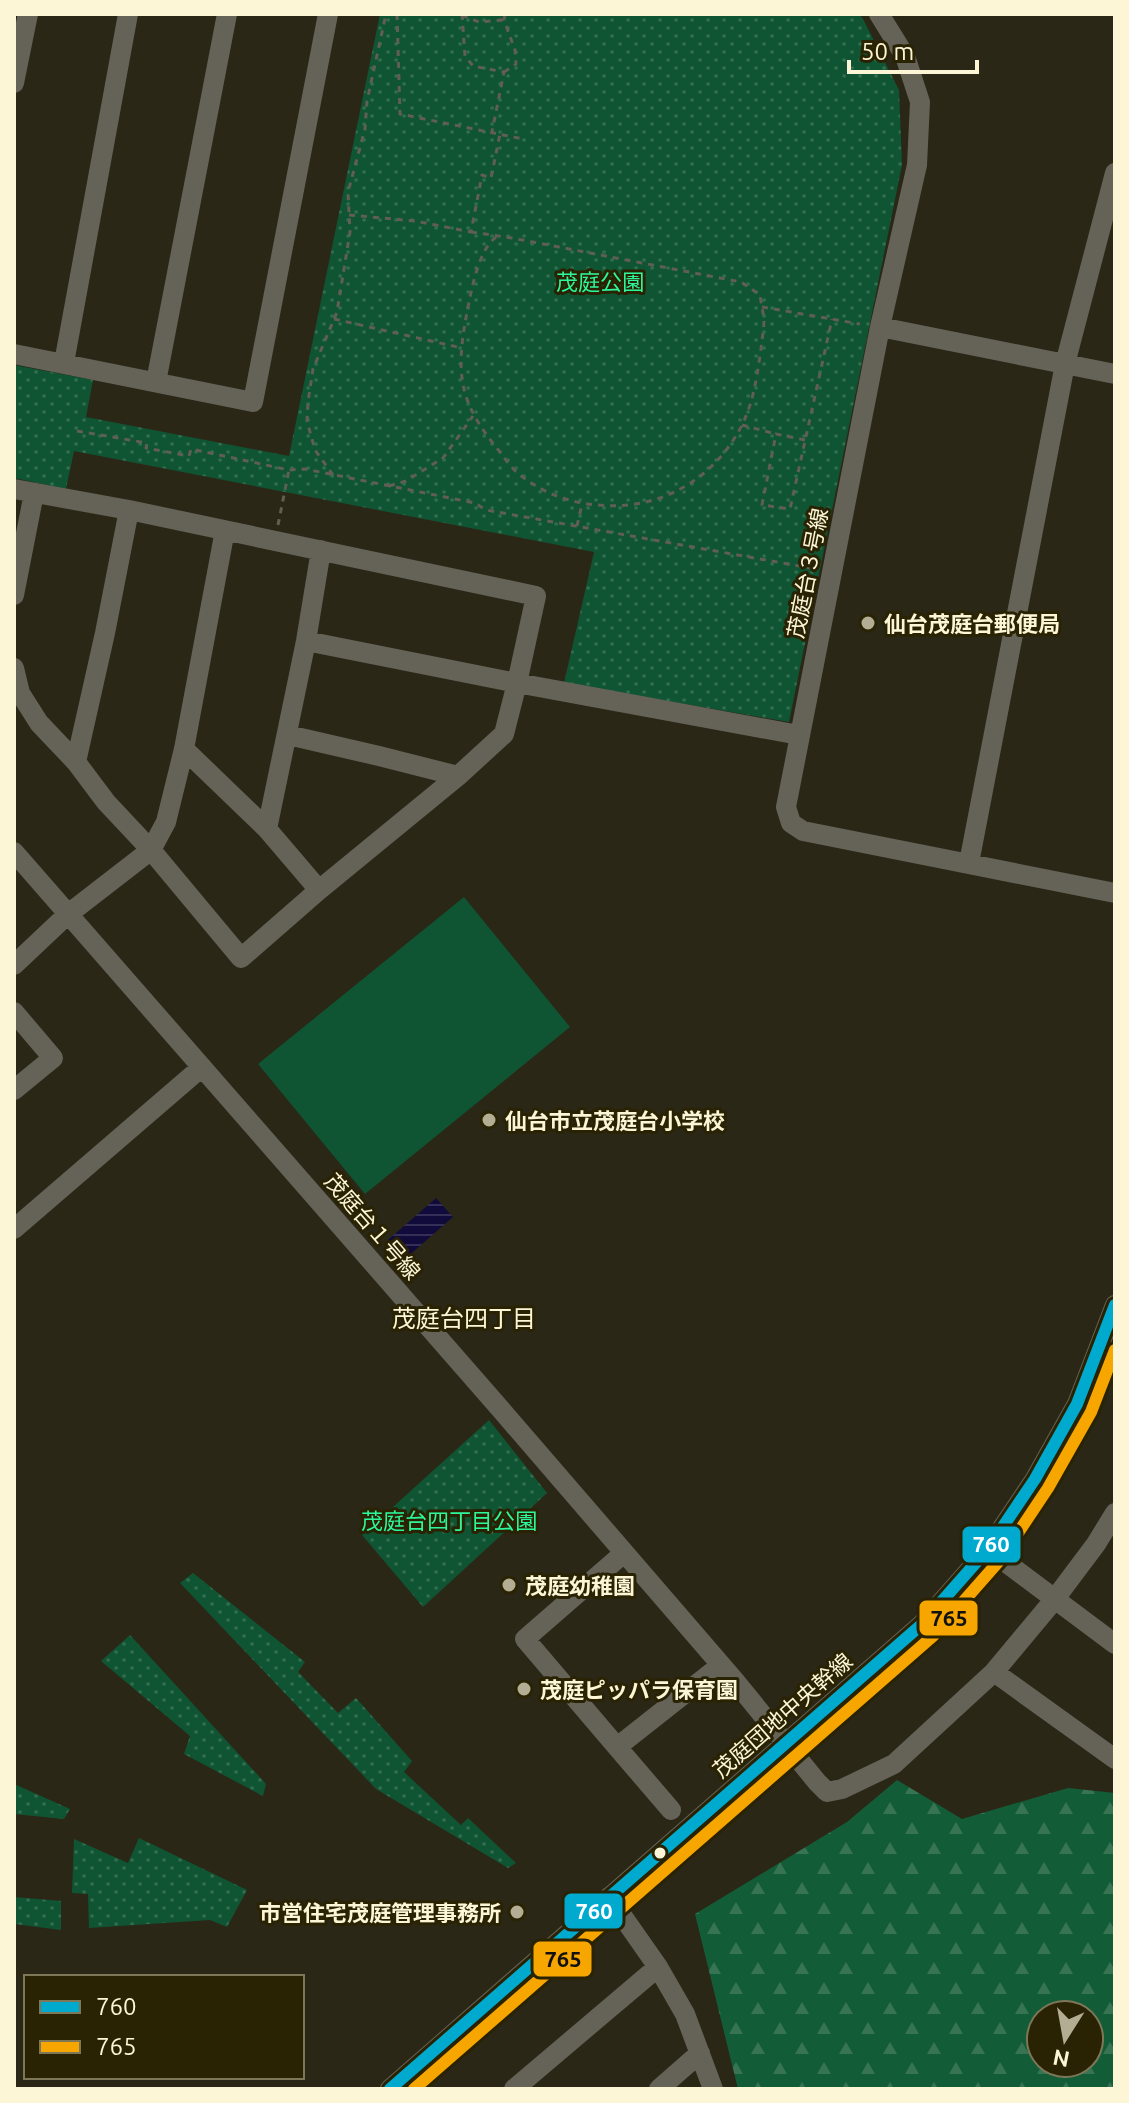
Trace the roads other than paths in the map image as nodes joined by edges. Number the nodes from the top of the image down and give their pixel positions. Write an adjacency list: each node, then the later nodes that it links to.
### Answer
1 (28, 14): 6 (street)
2 (128, 14): 10 (street)
3 (227, 14): 13 (street)
4 (328, 14): 13 (street)
5 (879, 14): 8 (street, 茂庭台３号線)
6 (14, 83)
7 (1115, 173): 11 (street)
8 (880, 327): 11 (street); 23 (street, 茂庭台３号線)
9 (14, 354): 10 (street)
10 (64, 363): 13 (street)
11 (1065, 364): 12 (street); 30 (street)
12 (1115, 374)
13 (156, 382)
14 (24, 491): 15 (street); 18 (street)
15 (129, 510): 16 (street); 25 (street)
16 (225, 530): 17 (street); 24 (street)
17 (321, 550): 19 (street); 21 (street)
18 (14, 595)
19 (306, 641): 21 (street); 22 (street)
20 (14, 668): 25 (street)
21 (517, 683): 23 (street); 26 (street)
22 (288, 735): 26 (street); 27 (street)
23 (799, 735): 30 (street, 茂庭台３号線)
24 (184, 749): 27 (street); 28 (street)
25 (76, 762): 28 (street)
26 (458, 776): 31 (street)
27 (267, 829): 31 (street)
28 (151, 850): 31 (street); 33 (street)
29 (14, 852): 33 (street, 茂庭台１号線)
30 (969, 863): 32 (street, 茂庭台３号線)
31 (319, 890)
32 (1115, 893)
33 (67, 915): 34 (street); 36 (street, 茂庭台１号線)
34 (14, 965)
35 (14, 1012): 37 (street)
36 (202, 1067): 38 (street); 42 (street, 茂庭台１号線)
37 (14, 1090)
38 (14, 1229)
39 (1115, 1305): 41 (street, 茂庭団地中央幹線)
40 (1115, 1513): 43 (street)
41 (988, 1549): 43 (street); 47 (street, 茂庭団地中央幹線)
42 (624, 1553): 45 (street, 茂庭台１号線); 48 (street)
43 (1054, 1600): 44 (street); 46 (street)
44 (1115, 1644)
45 (721, 1665): 47 (street, 茂庭台１号線); 48 (street)
46 (994, 1672): 47 (street, 茂庭台１号線); 49 (street)
47 (786, 1744): 51 (street, 茂庭団地中央幹線)
48 (617, 1747): 50 (street)
49 (1115, 1759)
50 (671, 1810)
51 (609, 1897): 52 (street); 54 (street, 茂庭団地中央幹線)
52 (658, 1967): 53 (street); 56 (street)
53 (700, 2053): 57 (street); 58 (street)
54 (413, 2082): 55 (street, 茂庭団地中央幹線)
55 (390, 2089)
56 (514, 2089)
57 (659, 2089)
58 (713, 2089)

